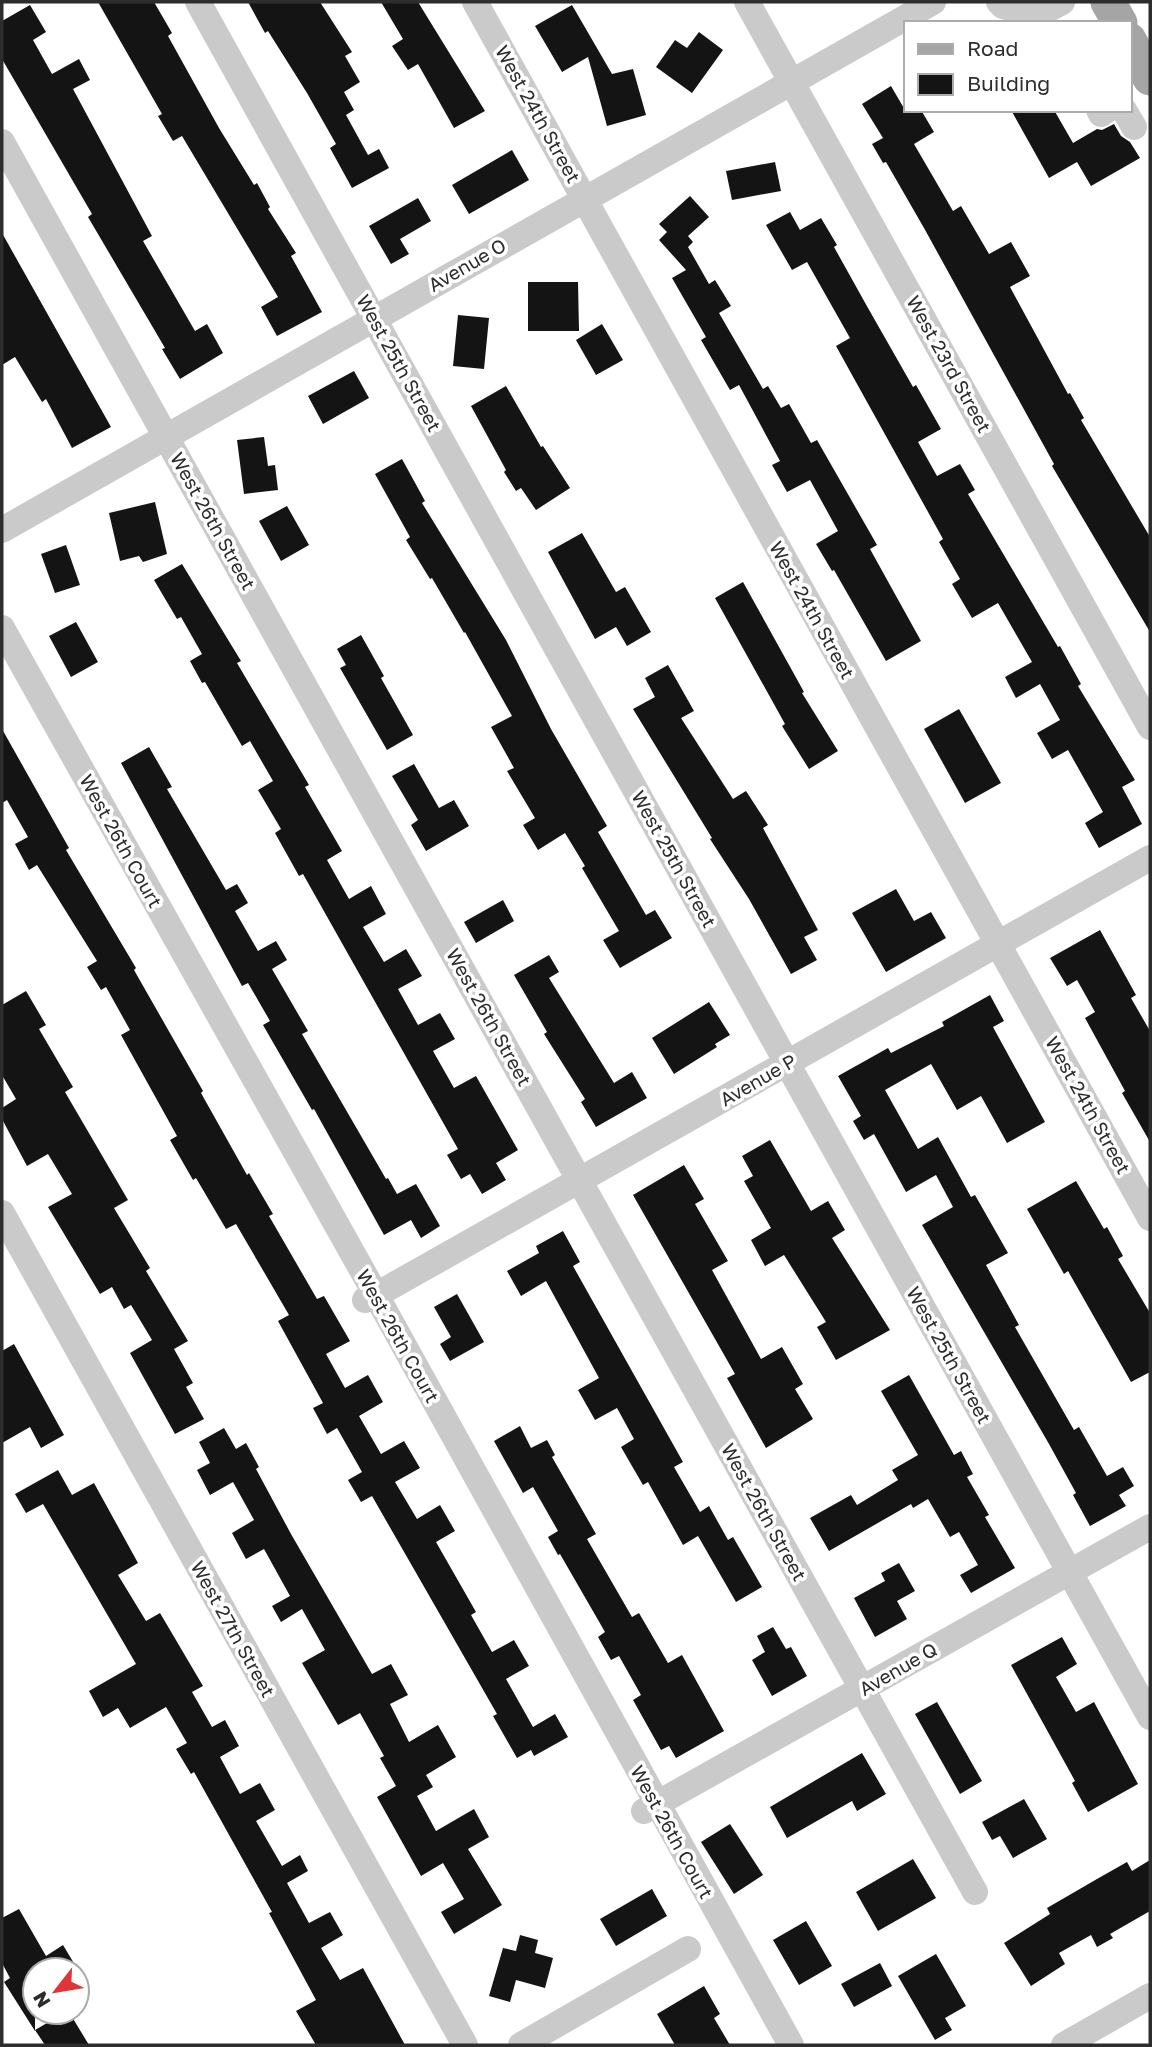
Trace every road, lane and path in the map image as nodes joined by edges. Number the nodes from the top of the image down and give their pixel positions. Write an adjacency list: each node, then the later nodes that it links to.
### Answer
1 (198, 2): 14 (street, West 25th Street)
2 (475, 2): 13 (street, West 24th Street)
3 (747, 2): 11 (street, West 23rd Street)
4 (933, 2): 11 (street, Avenue O)
5 (999, 2): 6 (street)
6 (1062, 2)
7 (1108, 2): 8 (main road)
8 (1118, 21)
9 (1131, 45): 10 (main road)
10 (1150, 78)
11 (792, 82): 13 (street, Avenue O); 19 (street, West 23rd Street)
12 (2, 142): 15 (street, West 26th Street)
13 (585, 198): 14 (street, Avenue O); 21 (street, West 24th Street)
14 (374, 318): 15 (street, Avenue O); 22 (street, West 25th Street)
15 (166, 436): 16 (street, Avenue O); 23 (street, West 26th Street)
16 (2, 530)
17 (2, 628): 26 (street, West 26th Court)
18 (2, 649): 26 (street, West 26th Court)
19 (1150, 727)
20 (1150, 858): 21 (street, Avenue P)
21 (998, 944): 22 (street, Avenue P); 25 (street, West 24th Street)
22 (787, 1063): 23 (street, Avenue P); 28 (street, West 25th Street)
23 (580, 1181): 26 (street, Avenue P); 29 (street, West 26th Street)
24 (2, 1213): 35 (street, West 27th Street)
25 (1150, 1217)
26 (370, 1298): 31 (street, West 26th Court)
27 (1150, 1527): 28 (street, Avenue Q)
28 (1070, 1572): 29 (street, Avenue Q); 30 (street, West 25th Street)
29 (863, 1689): 31 (street, Avenue Q); 32 (street, West 26th Street)
30 (1150, 1717)
31 (651, 1808): 37 (street, West 26th Court); 38 (street, West 26th Court)
32 (975, 1892)
33 (688, 1949): 36 (street)
34 (1150, 1996): 39 (street)
35 (464, 2045)
36 (521, 2045)
37 (774, 2045)
38 (791, 2045)
39 (1064, 2045)

